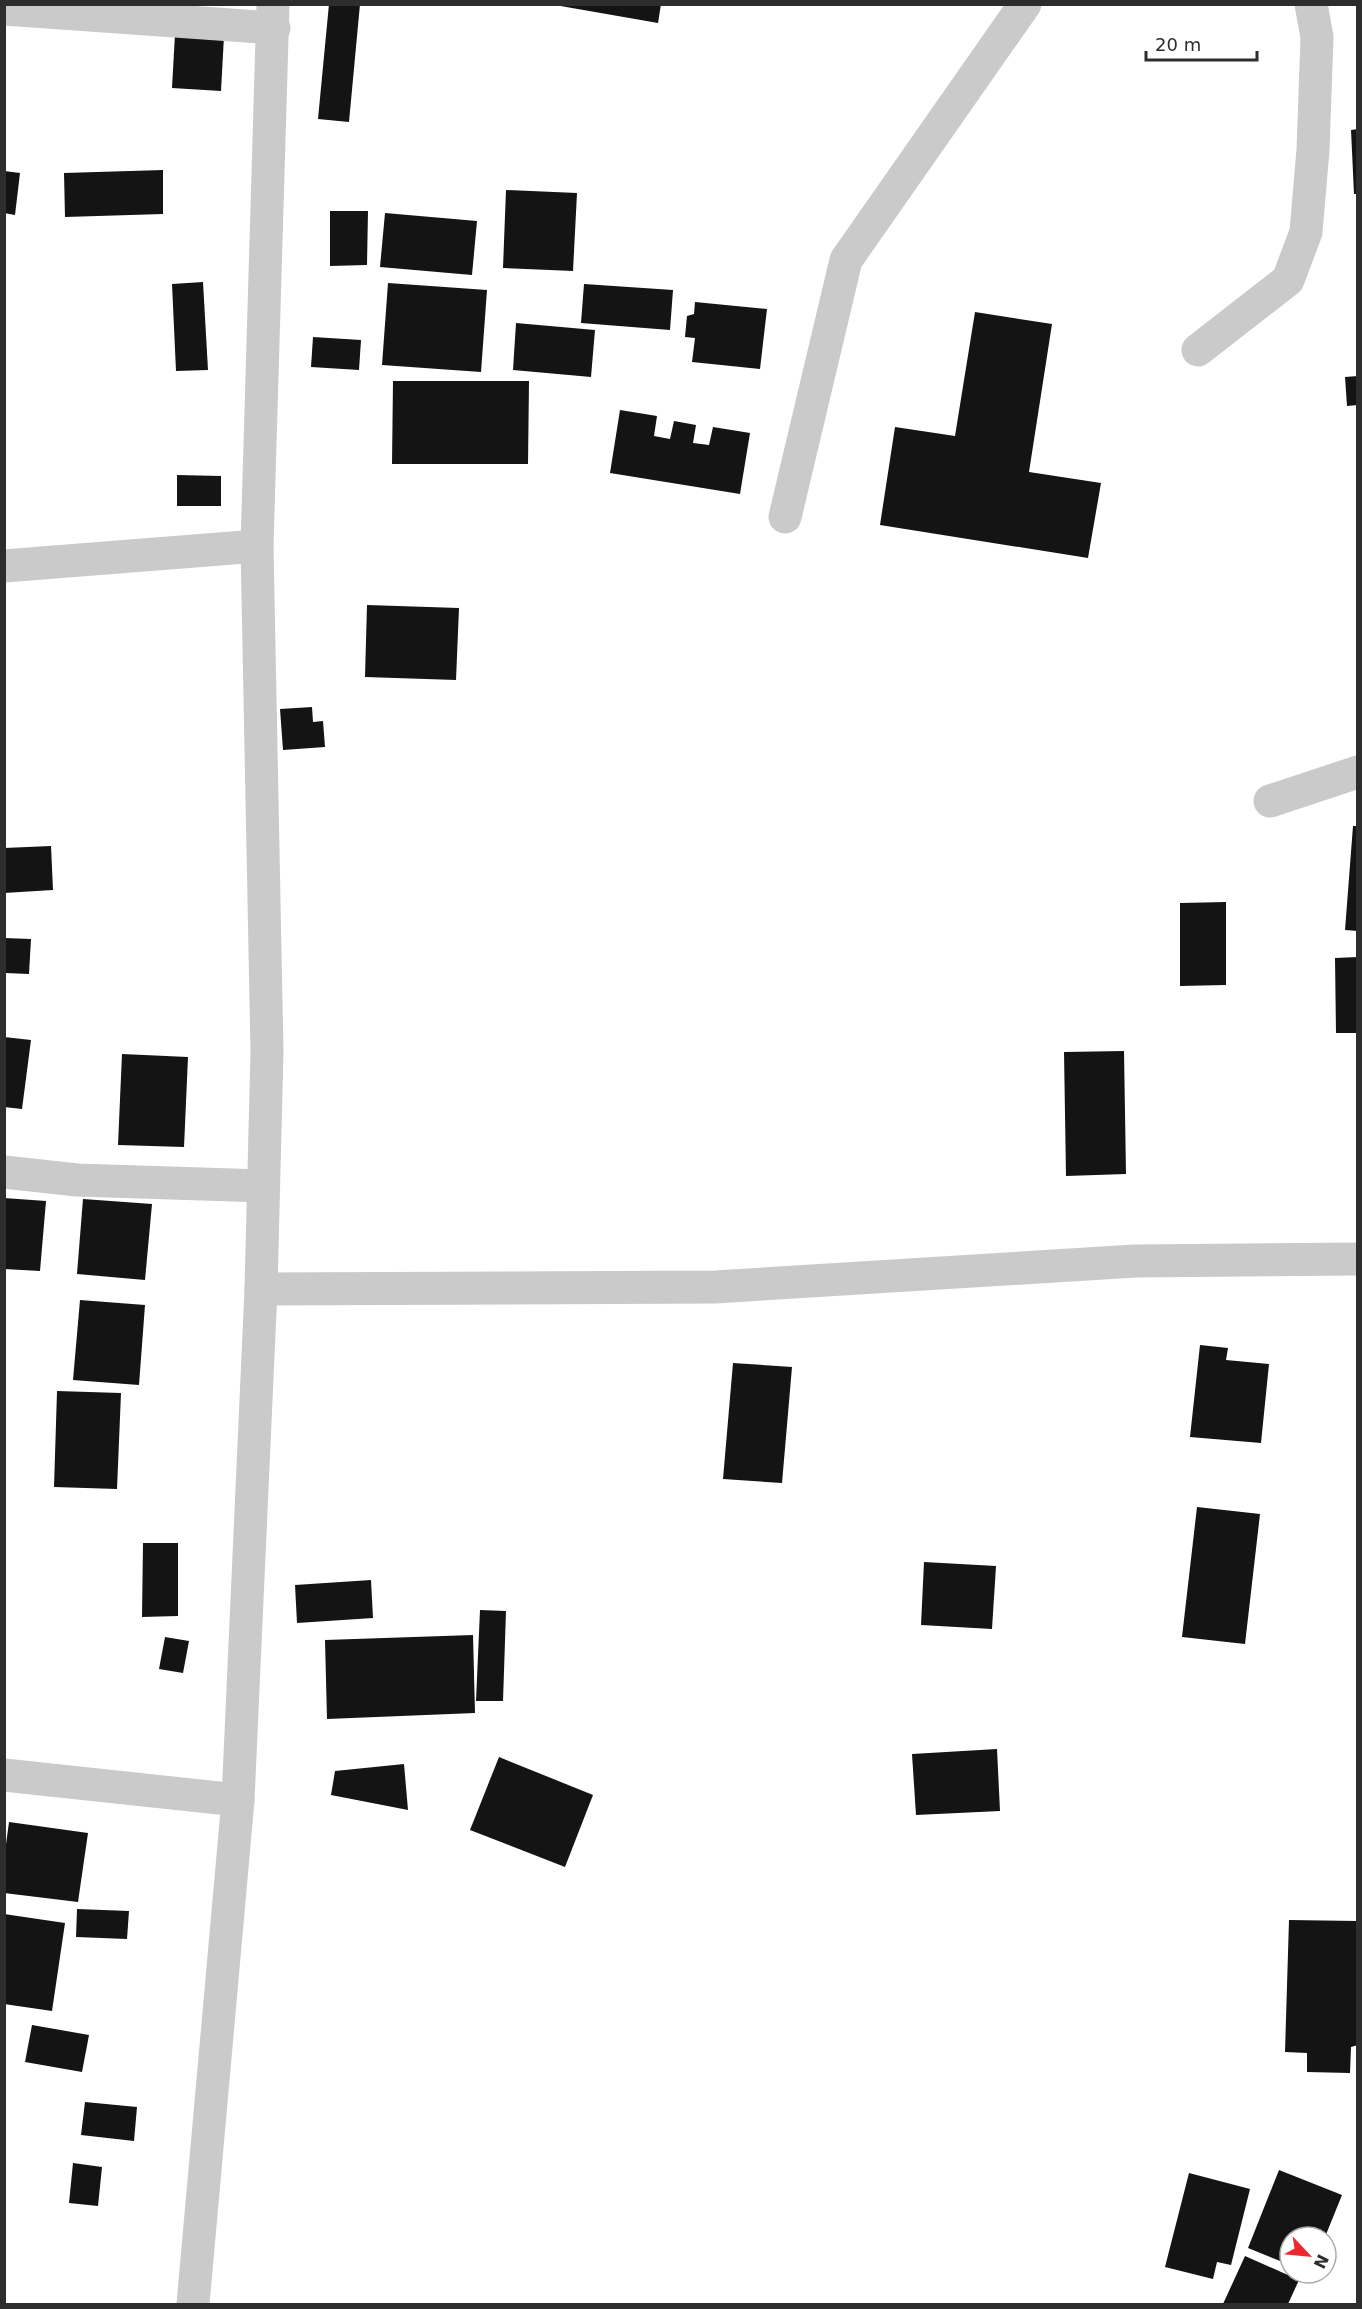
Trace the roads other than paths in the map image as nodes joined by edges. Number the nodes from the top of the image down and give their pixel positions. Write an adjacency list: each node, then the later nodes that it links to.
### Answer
1 (1025, 4): 6 (street)
2 (1311, 4): 5 (street)
3 (4, 9): 4 (street)
4 (273, 16): 7 (street)
5 (1198, 350)
6 (785, 518)
7 (257, 546): 8 (street); 12 (street)
8 (4, 566)
9 (1358, 772): 10 (street)
10 (1270, 801)
11 (4, 1172): 12 (street)
12 (262, 1186): 14 (street)
13 (1358, 1259): 14 (street)
14 (261, 1289): 16 (street)
15 (4, 1775): 16 (street)
16 (238, 1800): 17 (street)
17 (193, 2304)

